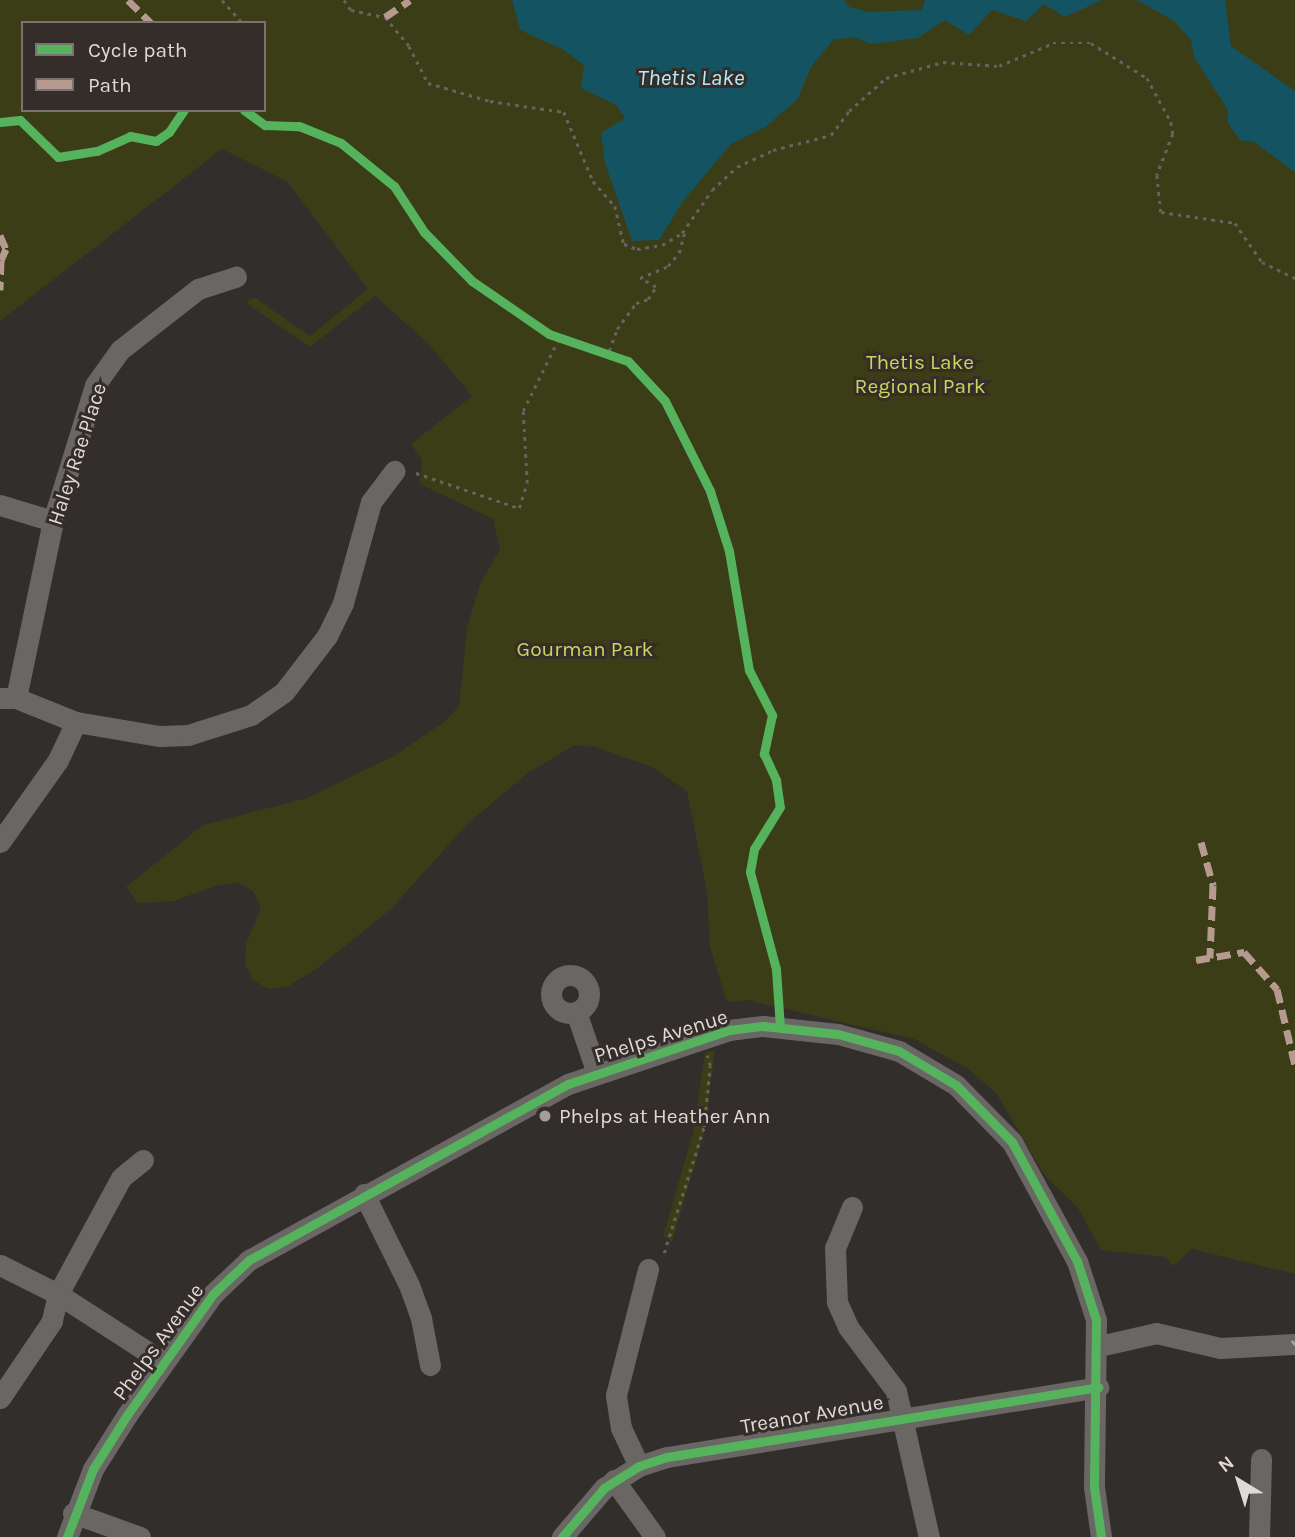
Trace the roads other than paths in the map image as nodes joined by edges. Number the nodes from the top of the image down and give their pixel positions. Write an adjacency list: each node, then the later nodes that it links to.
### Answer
1 (236, 277): 4 (street, Haley Rae Place)
2 (394, 471): 6 (street)
3 (0, 505): 4 (street)
4 (53, 521): 5 (street, Haley Rae Place)
5 (8, 698): 6 (street)
6 (76, 722): 7 (street)
7 (0, 842)
8 (576, 1012): 9 (street)
9 (597, 1073): 11 (street, Phelps Avenue); 17 (street, Phelps Avenue)
10 (143, 1160): 15 (street)
11 (364, 1194): 18 (street, Phelps Avenue); 19 (street)
12 (852, 1208): 22 (street)
13 (0, 1265): 15 (street)
14 (648, 1269): 24 (street)
15 (58, 1294): 18 (street); 21 (street)
16 (1293, 1344): 17 (street)
17 (1099, 1346): 20 (street, Phelps Avenue)
18 (163, 1362): 26 (street, Phelps Avenue)
19 (430, 1365)
20 (1098, 1387): 22 (street, Treanor Avenue); 32 (street, Phelps Avenue)
21 (0, 1398)
22 (904, 1417): 24 (street, Treanor Avenue); 31 (street)
23 (1261, 1459): 33 (street)
24 (639, 1466): 25 (street, Treanor Avenue)
25 (614, 1480): 29 (street, Treanor Avenue); 30 (street)
26 (74, 1513): 27 (street, Phelps Avenue); 28 (street)
27 (67, 1537)
28 (140, 1537)
29 (562, 1537)
30 (655, 1537)
31 (929, 1537)
32 (1101, 1537)
33 (1259, 1537)

